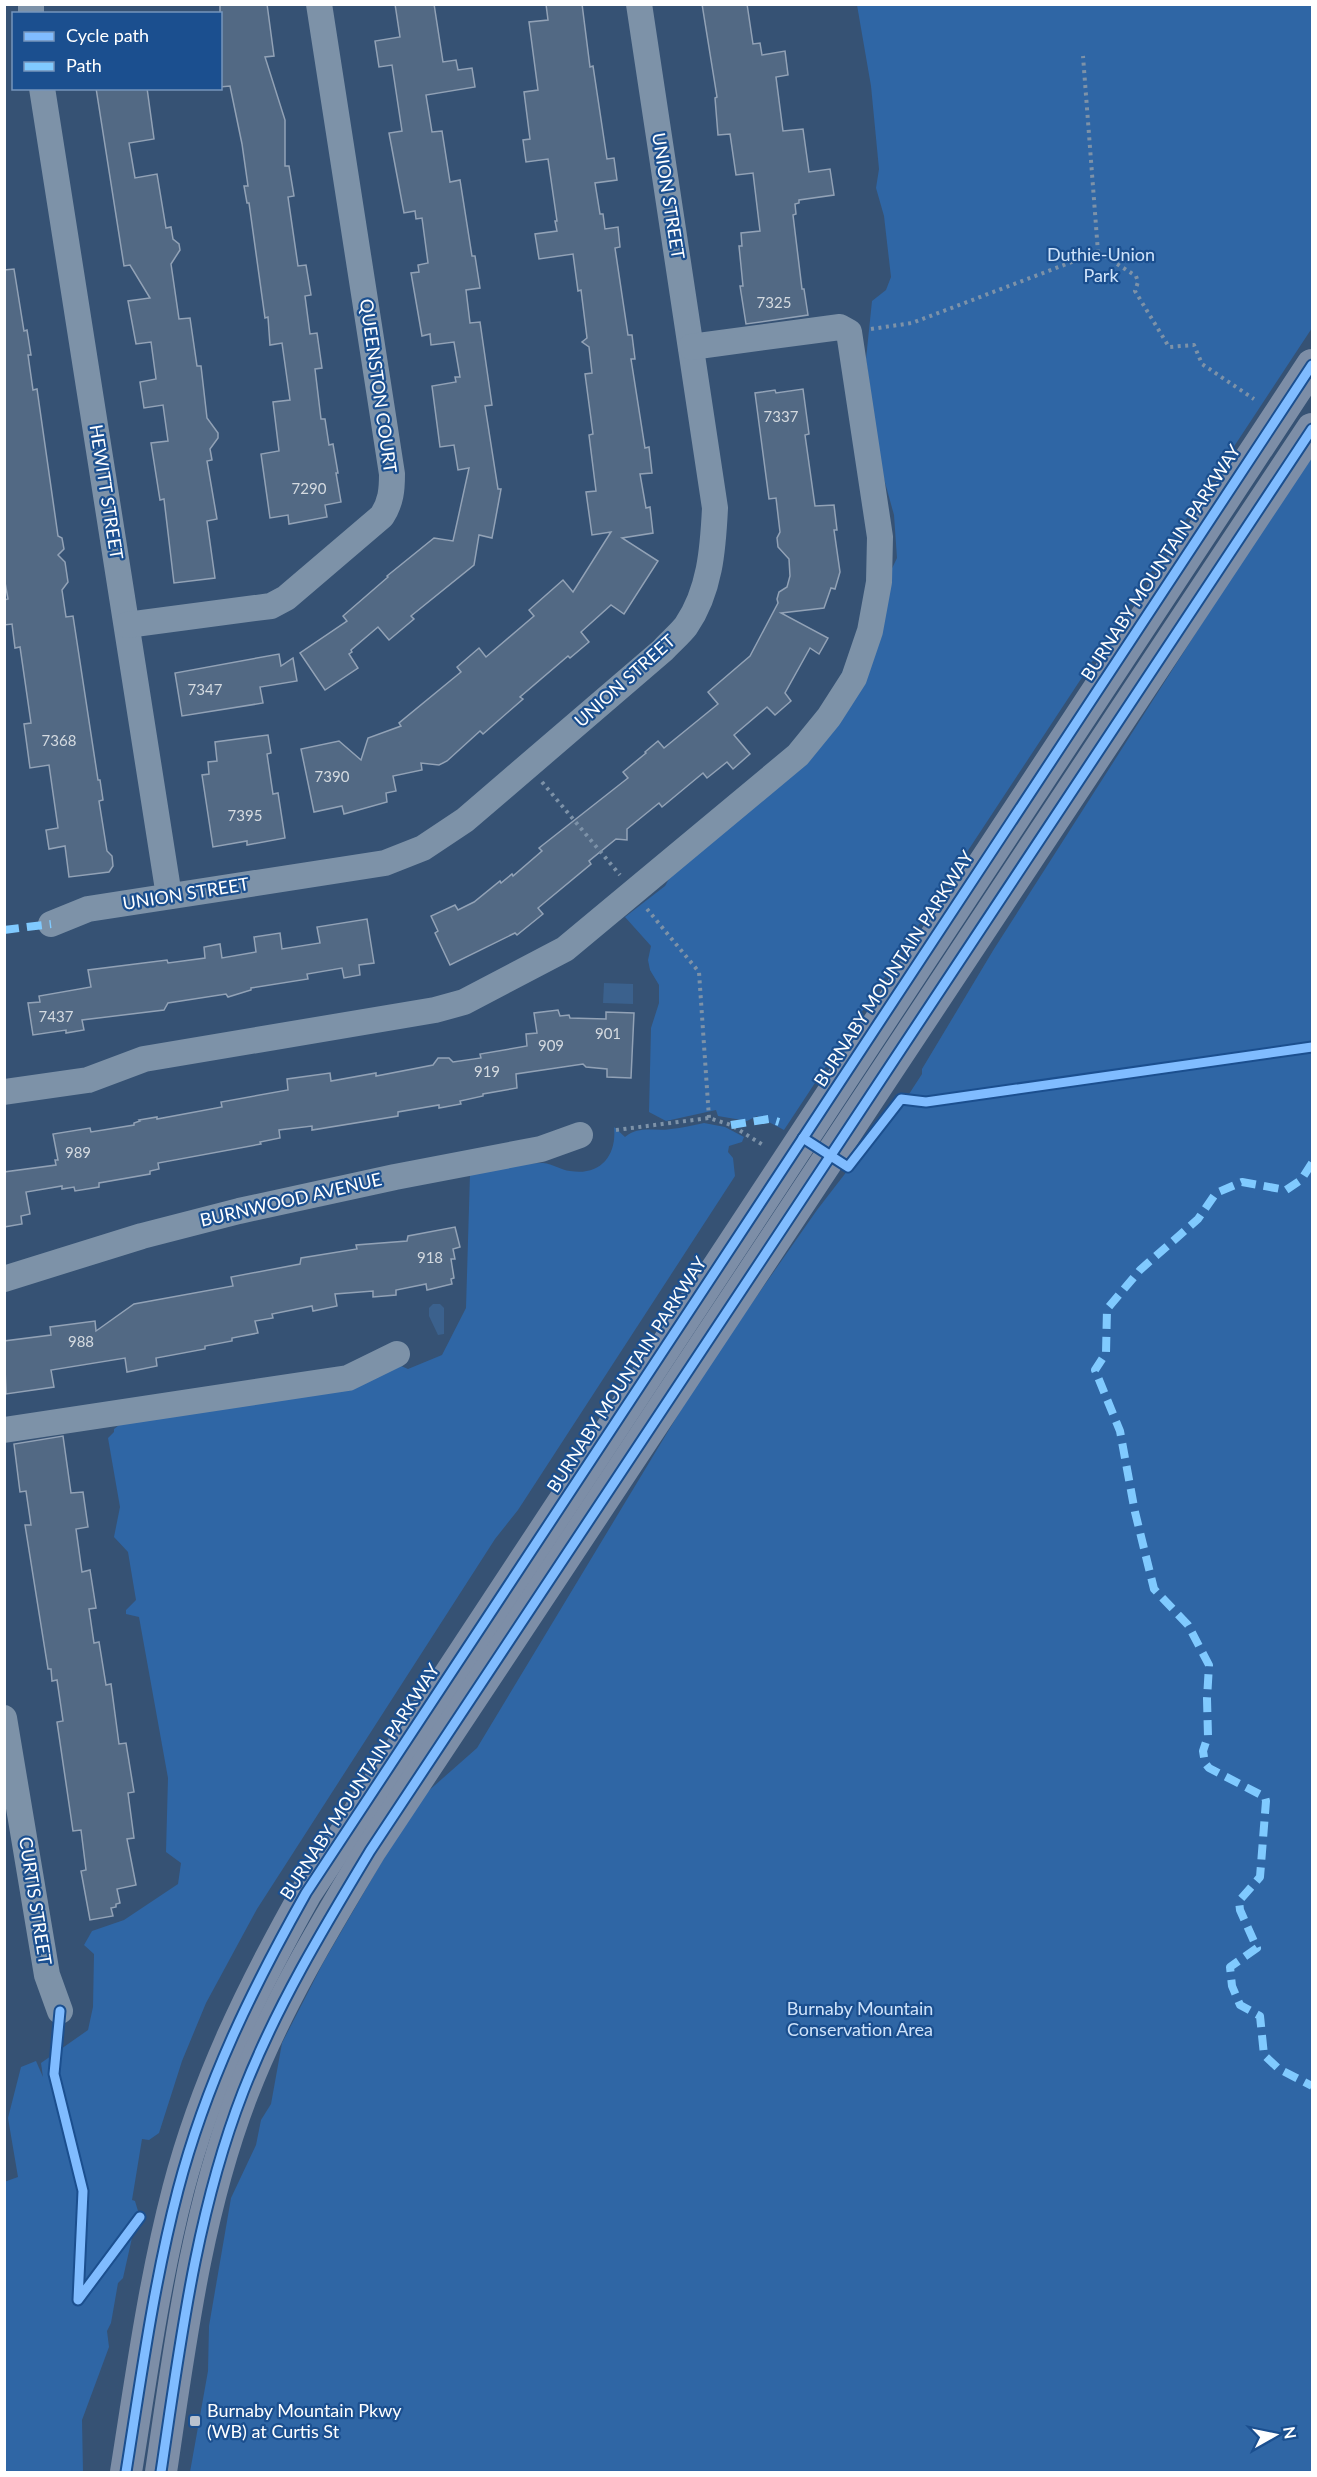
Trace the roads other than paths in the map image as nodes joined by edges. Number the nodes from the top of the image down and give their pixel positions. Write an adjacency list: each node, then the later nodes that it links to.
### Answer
1 (319, 4): 7 (street, QUEENSTON COURT)
2 (639, 4): 4 (street, UNION STREET)
3 (42, 90): 7 (street, HEWITT STREET)
4 (691, 347): 8 (street, UNION STREET); 10 (street)
5 (1312, 365): 17 (main road, BURNABY MOUNTAIN PARKWAY)
6 (1312, 429): 18 (main road)
7 (127, 625): 8 (street, HEWITT STREET)
8 (169, 896): 9 (street, UNION STREET)
9 (51, 924)
10 (4, 1092)
11 (580, 1135): 12 (street, BURNWOOD AVENUE)
12 (4, 1279)
13 (397, 1354): 14 (street)
14 (4, 1430)
15 (4, 1718): 16 (street, CURTIS STREET)
16 (60, 2011)
17 (126, 2472)
18 (161, 2472)

